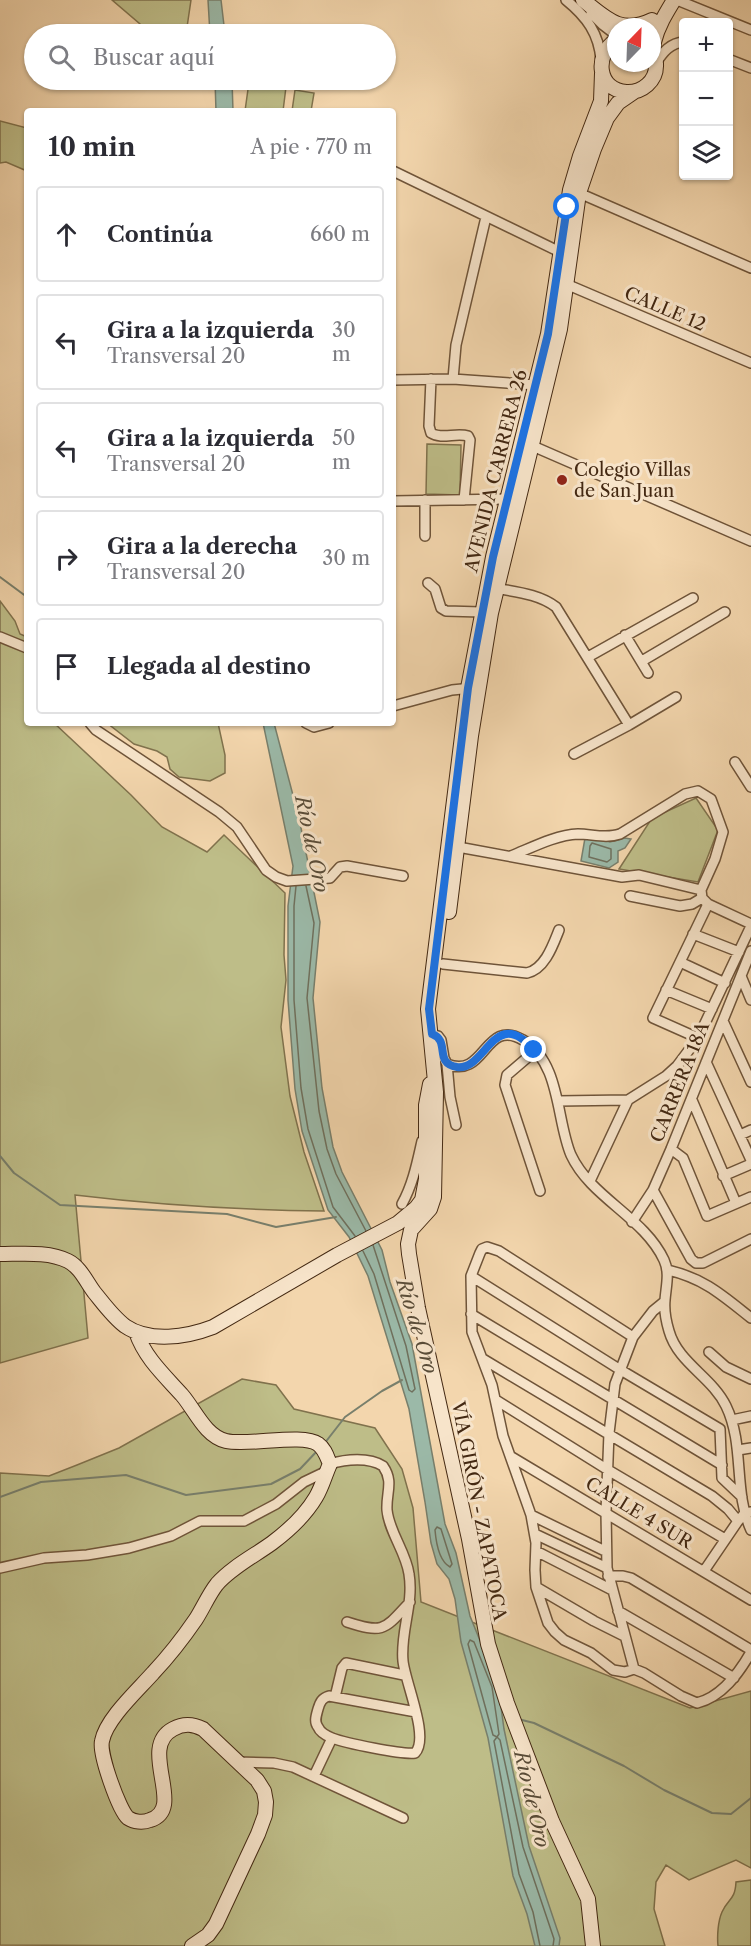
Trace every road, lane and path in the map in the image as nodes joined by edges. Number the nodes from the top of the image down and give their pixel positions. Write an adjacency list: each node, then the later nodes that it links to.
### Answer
1 (566, 0): 14 (street)
2 (582, 0): 5 (main road); 8 (street)
3 (664, 0): 6 (main road)
4 (675, 0): 7 (main road); 9 (street)
5 (608, 18)
6 (651, 18)
7 (661, 22)
8 (607, 28)
9 (751, 30)
10 (679, 42): 12 (street)
11 (607, 48): 14 (main road)
12 (661, 52)
13 (733, 61): 15 (street)
14 (602, 67): 17 (main road); 21 (main road, AVENIDA CARRERA 26)
15 (751, 68)
16 (655, 72): 17 (main road, AVENIDA CARRERA 26)
17 (634, 92): 19 (main road, AVENIDA CARRERA 26)
18 (396, 172): 20 (street)
19 (579, 193): 22 (street); 23 (main road, AVENIDA CARRERA 26)
20 (486, 217): 21 (street); 26 (street)
21 (560, 252): 28 (main road, AVENIDA CARRERA 26)
22 (751, 268)
23 (567, 284): 24 (street, CALLE 12); 29 (main road, AVENIDA CARRERA 26)
24 (751, 363)
25 (431, 379): 26 (street); 27 (street); 32 (street)
26 (453, 379): 28 (street)
27 (396, 380)
28 (536, 385): 29 (main road, AVENIDA CARRERA 26)
29 (527, 443): 30 (main road, AVENIDA CARRERA 26); 35 (street); 37 (main road, AVENIDA CARRERA 26)
30 (507, 499): 32 (street); 39 (main road, AVENIDA CARRERA 26)
31 (425, 500): 32 (street); 33 (street); 34 (street)
32 (464, 500)
33 (396, 501)
34 (424, 536)
35 (751, 541)
36 (428, 583): 39 (street)
37 (495, 588): 44 (street); 47 (main road, AVENIDA CARRERA 26)
38 (693, 598): 41 (street)
39 (481, 612): 47 (main road, AVENIDA CARRERA 26)
40 (725, 612): 45 (street)
41 (625, 635): 44 (street); 45 (street)
42 (0, 638): 43 (street)
43 (24, 647)
44 (588, 657): 50 (street)
45 (642, 661): 46 (street)
46 (648, 674)
47 (473, 687): 49 (street); 55 (main road, AVENIDA CARRERA 26); 73 (main road, AVENIDA CARRERA 26)
48 (676, 697): 50 (street)
49 (396, 705)
50 (629, 725): 52 (street)
51 (93, 726): 57 (street)
52 (574, 754)
53 (735, 762): 54 (street)
54 (751, 787)
55 (458, 847): 56 (street); 66 (main road, AVENIDA CARRERA 26)
56 (510, 856): 59 (street); 59 (street)
57 (403, 876)
58 (630, 896): 59 (street)
59 (703, 897): 60 (street); 62 (street)
60 (751, 925): 64 (street)
61 (559, 930): 66 (street)
62 (693, 934): 64 (street); 65 (street)
63 (751, 951): 67 (street, CARRERA 18A)
64 (739, 952): 68 (street)
65 (680, 962): 68 (street); 69 (street)
66 (442, 964): 73 (main road, AVENIDA CARRERA 26)
67 (741, 976): 70 (street); 72 (street, CARRERA 18A)
68 (725, 982): 71 (street)
69 (666, 990): 71 (street); 74 (street)
70 (751, 1000)
71 (712, 1010): 74 (street)
72 (723, 1021): 76 (street, CARRERA 18A); 79 (street)
73 (431, 1029): 77 (street); 78 (main road, AVENIDA CARRERA 26)
74 (698, 1038): 80 (street)
75 (535, 1051): 77 (street); 82 (street); 92 (street)
76 (706, 1062): 81 (street, CARRERA 18A); 86 (street)
77 (447, 1064): 84 (street)
78 (433, 1074): 83 (main road); 154 (main road, VÍA GIRÓN - ZAPATOCA)
79 (751, 1082)
80 (628, 1100): 82 (street); 90 (street)
81 (692, 1100): 87 (street, CARRERA 18A); 89 (street)
82 (558, 1101): 90 (street)
83 (426, 1121): 95 (street); 104 (main road)
84 (456, 1125)
85 (751, 1130): 86 (street)
86 (740, 1135): 88 (street)
87 (671, 1149): 91 (street, CARRERA 18A); 94 (street)
88 (751, 1162): 89 (street)
89 (723, 1176): 94 (street)
90 (590, 1181): 96 (street)
91 (653, 1190): 96 (street, CARRERA 18A); 97 (street)
92 (540, 1191)
93 (751, 1197): 94 (street)
94 (736, 1203)
95 (402, 1204)
96 (632, 1222): 99 (street)
97 (750, 1241)
98 (0, 1254): 104 (main road)
99 (668, 1270): 101 (street); 103 (street)
100 (471, 1276): 102 (street); 105 (street); 108 (street)
101 (664, 1302): 105 (street); 113 (street)
102 (471, 1314): 107 (street); 111 (street)
103 (751, 1318)
104 (136, 1332): 119 (main road)
105 (633, 1337): 108 (street)
106 (710, 1352): 109 (street)
107 (483, 1359): 110 (street); 114 (street)
108 (620, 1369): 111 (street); 118 (street)
109 (751, 1379)
110 (496, 1400): 117 (street); 120 (street)
111 (613, 1400): 114 (street); 118 (street)
112 (751, 1416): 113 (street)
113 (732, 1420): 116 (street)
114 (609, 1433): 120 (street); 123 (street)
115 (751, 1448): 116 (street)
116 (738, 1450): 122 (street)
117 (510, 1456): 125 (street, CALLE 4 SUR); 126 (street)
118 (722, 1465): 121 (street)
119 (329, 1467): 133 (street); 139 (street); 150 (main road)
120 (608, 1470): 125 (street); 130 (street)
121 (723, 1478): 123 (street); 124 (street)
122 (746, 1481): 124 (street)
123 (712, 1496): 127 (street)
124 (742, 1497): 127 (street)
125 (606, 1512): 132 (street); 134 (street, CALLE 4 SUR)
126 (531, 1515): 129 (street); 132 (street)
127 (745, 1515): 128 (street); 130 (street)
128 (751, 1530)
129 (535, 1534): 131 (street); 135 (street)
130 (725, 1539): 134 (street)
131 (536, 1551): 136 (street); 137 (street)
132 (605, 1551): 135 (street)
133 (0, 1568)
134 (704, 1571): 138 (street, CALLE 4 SUR)
135 (608, 1572): 137 (street); 143 (street)
136 (536, 1587): 142 (street); 144 (street)
137 (612, 1590): 140 (street)
138 (751, 1600)
139 (410, 1602): 141 (street); 145 (street)
140 (618, 1611): 142 (street); 146 (street)
141 (346, 1622)
142 (624, 1636): 144 (street)
143 (750, 1656): 146 (street)
144 (634, 1669): 146 (street)
145 (404, 1675): 147 (street); 148 (street)
146 (734, 1678)
147 (335, 1697): 148 (street); 149 (street)
148 (416, 1712): 149 (street)
149 (332, 1738): 151 (street)
150 (236, 1762): 151 (street); 153 (main road)
151 (314, 1776): 152 (street)
152 (403, 1818)
153 (192, 1946)
154 (593, 1946)

